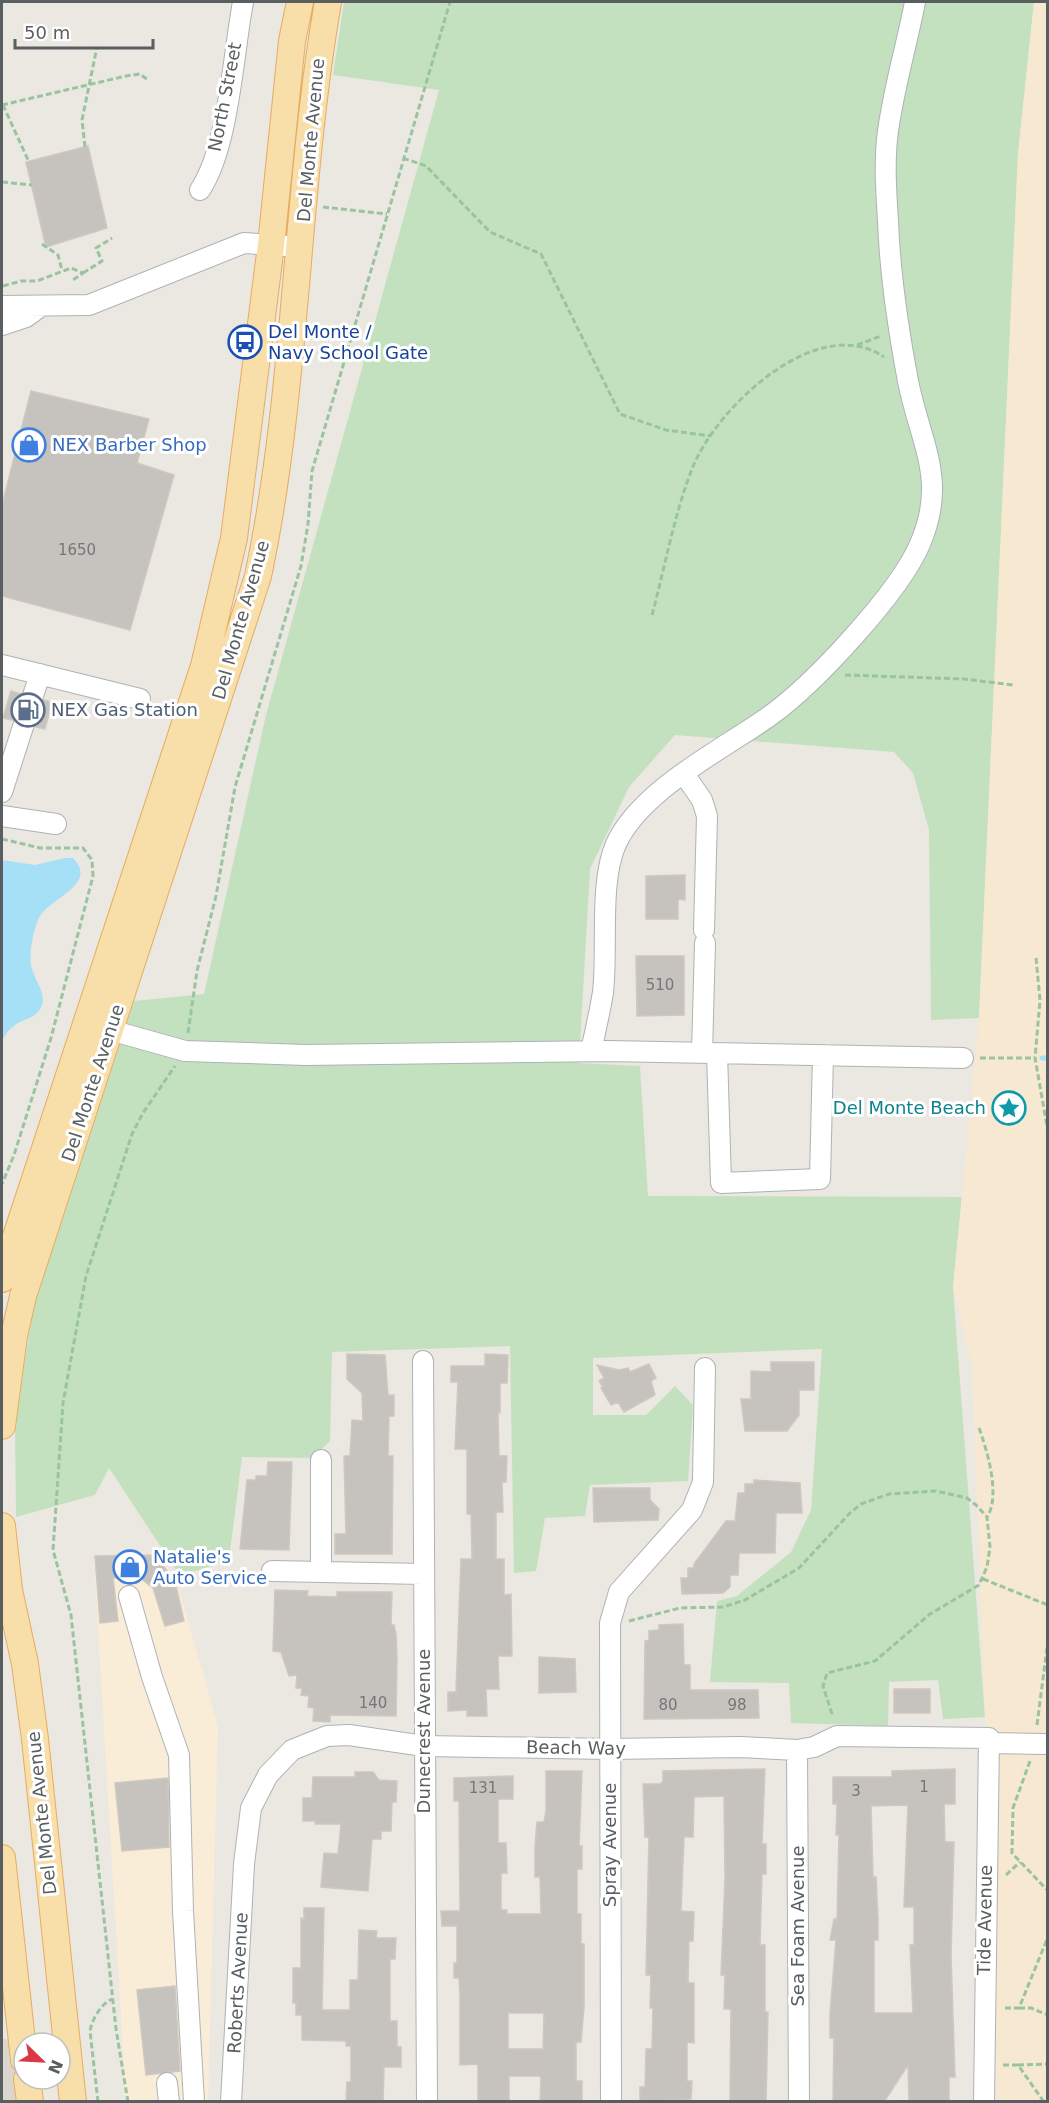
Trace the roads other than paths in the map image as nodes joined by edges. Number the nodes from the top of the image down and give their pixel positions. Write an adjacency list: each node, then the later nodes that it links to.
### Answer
1 (243, 2): 5 (street, North Street)
2 (300, 2): 6 (main road, Del Monte Avenue)
3 (328, 2): 7 (main road, Del Monte Avenue)
4 (915, 2): 14 (street)
5 (200, 190)
6 (271, 245): 7 (street); 9 (street); 23 (main road, Del Monte Avenue)
7 (301, 247): 18 (main road, Del Monte Avenue)
8 (2, 306): 9 (street)
9 (39, 308): 10 (street)
10 (2, 326)
11 (2, 665): 12 (street)
12 (40, 674): 13 (street); 15 (street)
13 (140, 699)
14 (684, 774): 19 (street); 20 (street)
15 (2, 792)
16 (2, 816): 17 (street)
17 (56, 824)
18 (110, 1030): 19 (street); 26 (main road, Del Monte Avenue)
19 (591, 1051): 20 (street)
20 (709, 1053): 21 (street); 21 (street)
21 (823, 1055): 22 (street)
22 (963, 1058)
23 (2, 1279)
24 (423, 1361): 31 (street, Dunecrest Avenue)
25 (705, 1368): 36 (street, Spray Avenue)
26 (2, 1426)
27 (321, 1460): 30 (street)
28 (2, 1526): 41 (main road, Del Monte Avenue)
29 (272, 1571): 30 (street)
30 (321, 1571): 31 (street)
31 (424, 1574): 35 (street, Dunecrest Avenue)
32 (129, 1596): 42 (street)
33 (989, 1741): 34 (street, Beach Way); 37 (street, Beach Way); 47 (street, Tide Avenue)
34 (1038, 1744)
35 (424, 1746): 36 (street, Beach Way); 39 (street, Beach Way); 44 (street, Dunecrest Avenue)
36 (610, 1749): 37 (street, Beach Way); 45 (street, Spray Avenue)
37 (797, 1750): 46 (street, Sea Foam Avenue)
38 (2, 1858): 40 (main road)
39 (244, 1864): 43 (street, Roberts Avenue)
40 (21, 2031)
41 (73, 2102)
42 (194, 2102)
43 (231, 2102)
44 (427, 2102)
45 (611, 2102)
46 (799, 2102)
47 (984, 2102)

